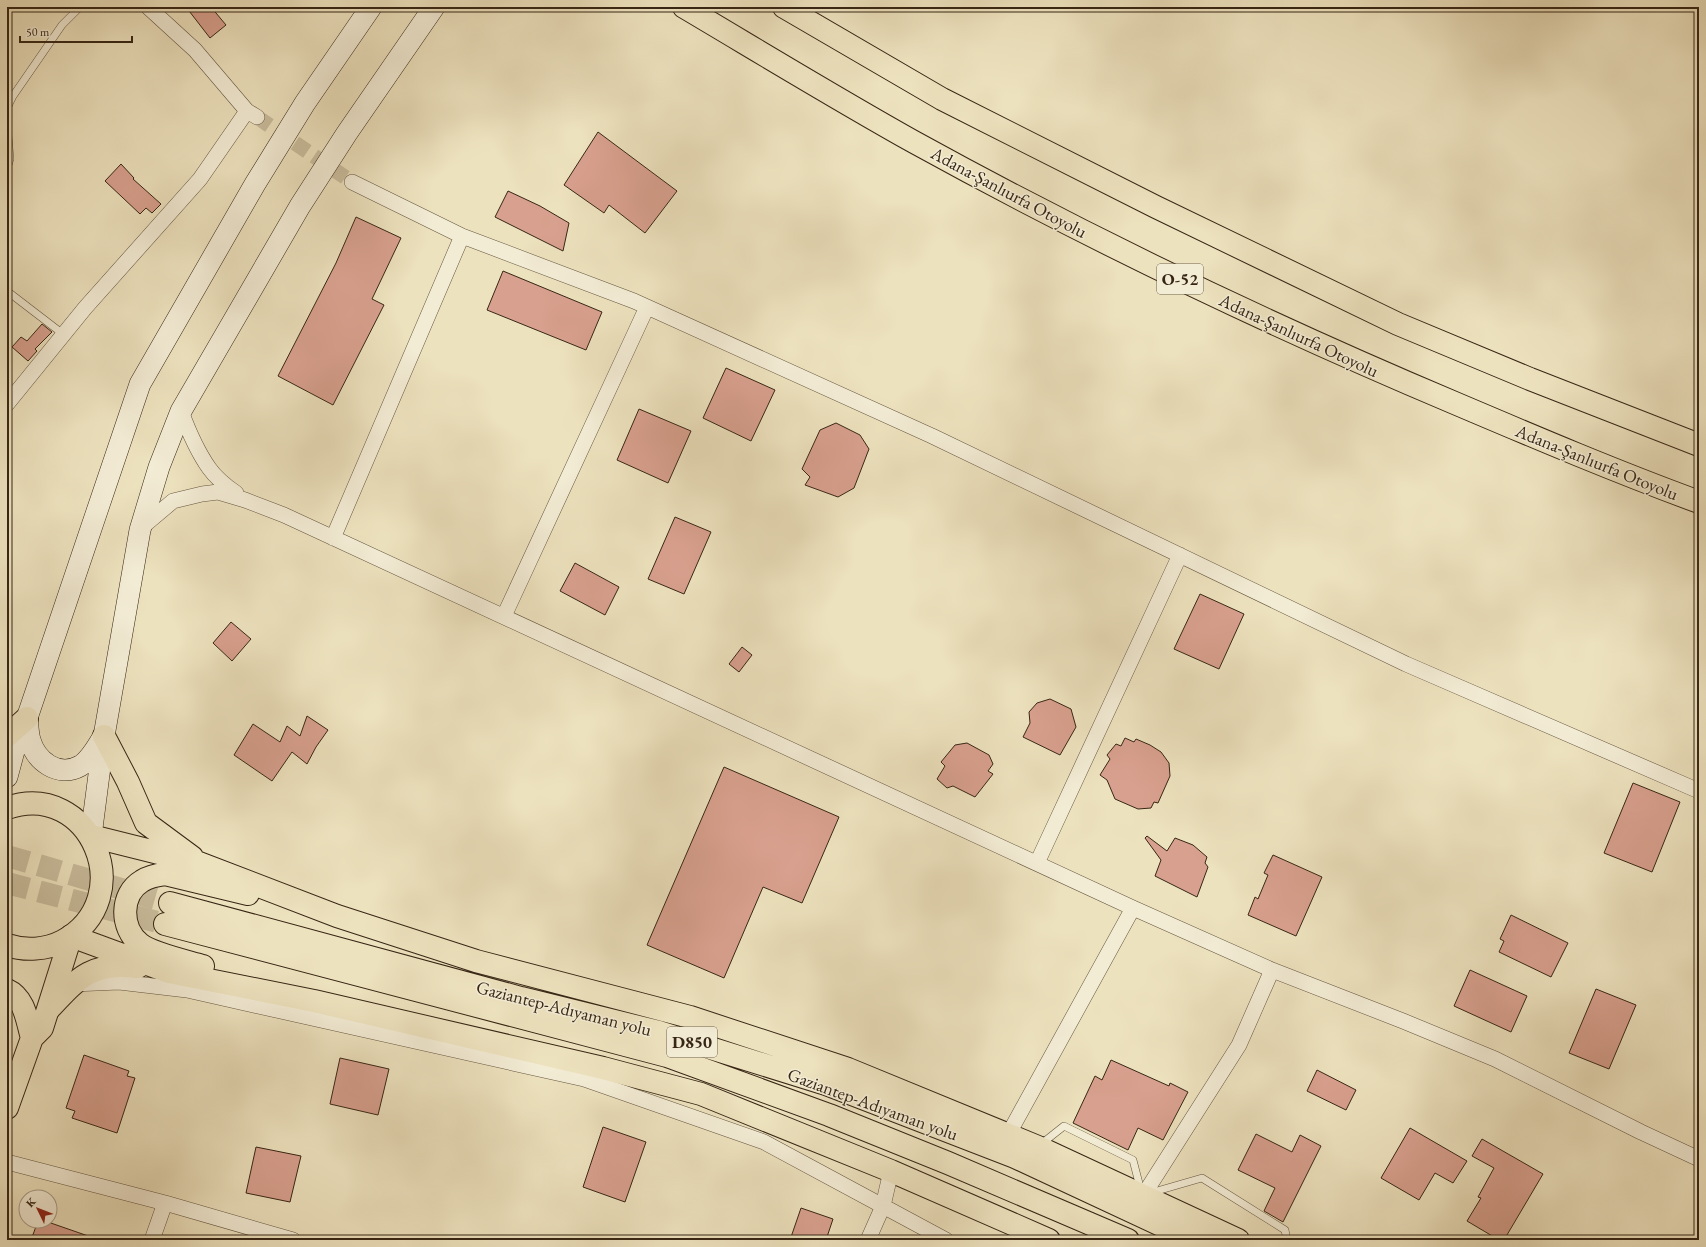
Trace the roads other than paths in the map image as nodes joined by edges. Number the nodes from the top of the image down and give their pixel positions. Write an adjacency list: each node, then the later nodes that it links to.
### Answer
1 (80, 7): 7 (lane)
2 (148, 7): 14 (street)
3 (371, 7): 24 (street)
4 (434, 7): 16 (street)
5 (684, 7): 19 (main road, Adana-Şanlıurfa Otoyolu / O-52)
6 (784, 7): 17 (main road)
7 (7, 108)
8 (7, 125): 9 (lane)
9 (7, 168)
10 (352, 182): 11 (street)
11 (462, 236): 13 (street); 21 (street)
12 (7, 291): 14 (lane)
13 (647, 307): 22 (street); 23 (street)
14 (63, 334): 15 (street)
15 (10, 394)
16 (181, 411): 18 (street); 20 (street)
17 (1699, 445)
18 (245, 500): 20 (street); 21 (street)
19 (1699, 502)
20 (140, 530): 26 (street)
21 (333, 538): 23 (street)
22 (1180, 555): 28 (street); 32 (street)
23 (504, 616): 32 (street)
24 (27, 718): 25 (main road); 26 (street); 27 (street)
25 (7, 736)
26 (104, 736): 30 (street); 31 (main road)
27 (7, 776)
28 (1699, 791)
29 (7, 808): 30 (main road)
30 (91, 836): 31 (main road); 37 (main road)
31 (199, 863): 35 (main road)
32 (1037, 863): 34 (street)
33 (170, 903): 61 (main road, Gaziantep-Adıyaman yolu / D850)
34 (1133, 908): 39 (street); 47 (street)
35 (337, 916): 43 (main road); 47 (main road)
36 (165, 924): 60 (main road, Gaziantep-Adıyaman yolu / D850)
37 (71, 936): 38 (main road); 40 (main road); 44 (main road)
38 (7, 945)
39 (1272, 970): 49 (street); 52 (street)
40 (169, 972): 41 (main road); 43 (main road)
41 (72, 984): 44 (main road); 54 (street)
42 (7, 990): 45 (main road)
43 (314, 1001): 51 (main road)
44 (49, 1009): 45 (main road)
45 (32, 1038): 46 (main road)
46 (7, 1108)
47 (1008, 1135): 48 (main road)
48 (1038, 1147): 52 (main road); 52 (lane)
49 (1699, 1159)
50 (7, 1162): 53 (street)
51 (891, 1171): 54 (street); 59 (main road)
52 (1143, 1196): 62 (main road); 63 (lane)
53 (165, 1203): 55 (street); 56 (street)
54 (883, 1206): 57 (street); 58 (street)
55 (152, 1240)
56 (293, 1240)
57 (868, 1240)
58 (946, 1240)
59 (1049, 1240)
60 (1128, 1240)
61 (1193, 1240)
62 (1238, 1240)
63 (1287, 1240)

